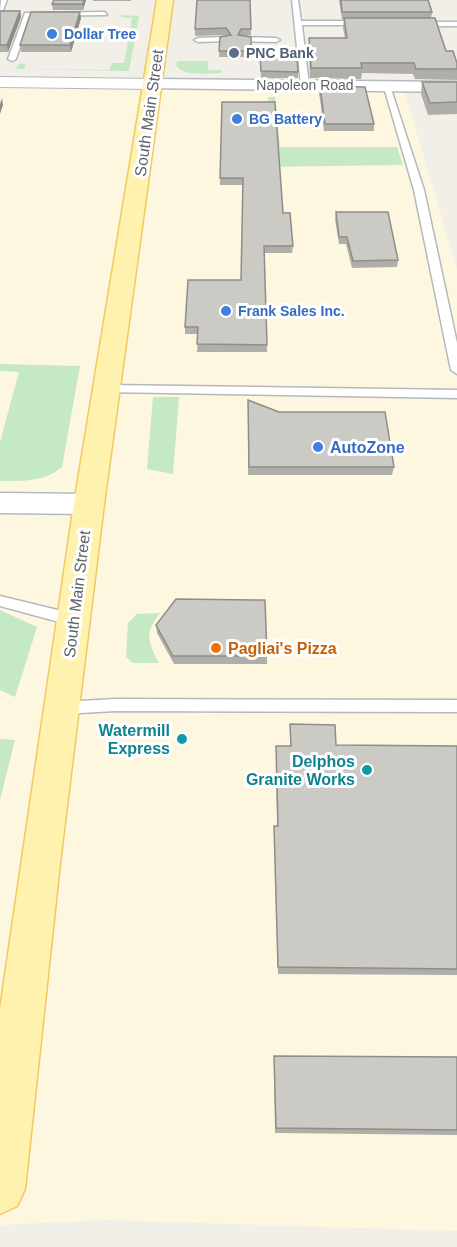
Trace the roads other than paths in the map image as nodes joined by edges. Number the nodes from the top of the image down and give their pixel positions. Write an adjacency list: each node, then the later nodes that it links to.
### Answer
1 (4, 0): 4 (lane)
2 (165, 0): 16 (main road, South Main Street)
3 (296, 0): 6 (lane)
4 (0, 10)
5 (105, 14): 14 (lane)
6 (298, 23): 7 (lane); 17 (lane)
7 (378, 24)
8 (412, 24): 9 (lane)
9 (457, 24)
10 (226, 39): 12 (lane)
11 (243, 39): 13 (lane)
12 (198, 40)
13 (276, 40)
14 (12, 60)
15 (0, 82): 16 (street)
16 (153, 84): 17 (main road, Napoleon Road); 21 (main road, South Main Street)
17 (305, 86): 18 (main road, Napoleon Road)
18 (386, 86): 19 (main road, Napoleon Road); 20 (lane)
19 (457, 87)
20 (457, 370)
21 (108, 390): 22 (lane); 24 (main road, South Main Street)
22 (457, 394)
23 (0, 503): 24 (main road)
24 (89, 504): 26 (main road, South Main Street)
25 (0, 600): 26 (lane)
26 (74, 620): 28 (main road, South Main Street)
27 (457, 706): 28 (lane)
28 (63, 708): 29 (main road, South Main Street)
29 (0, 1189)

